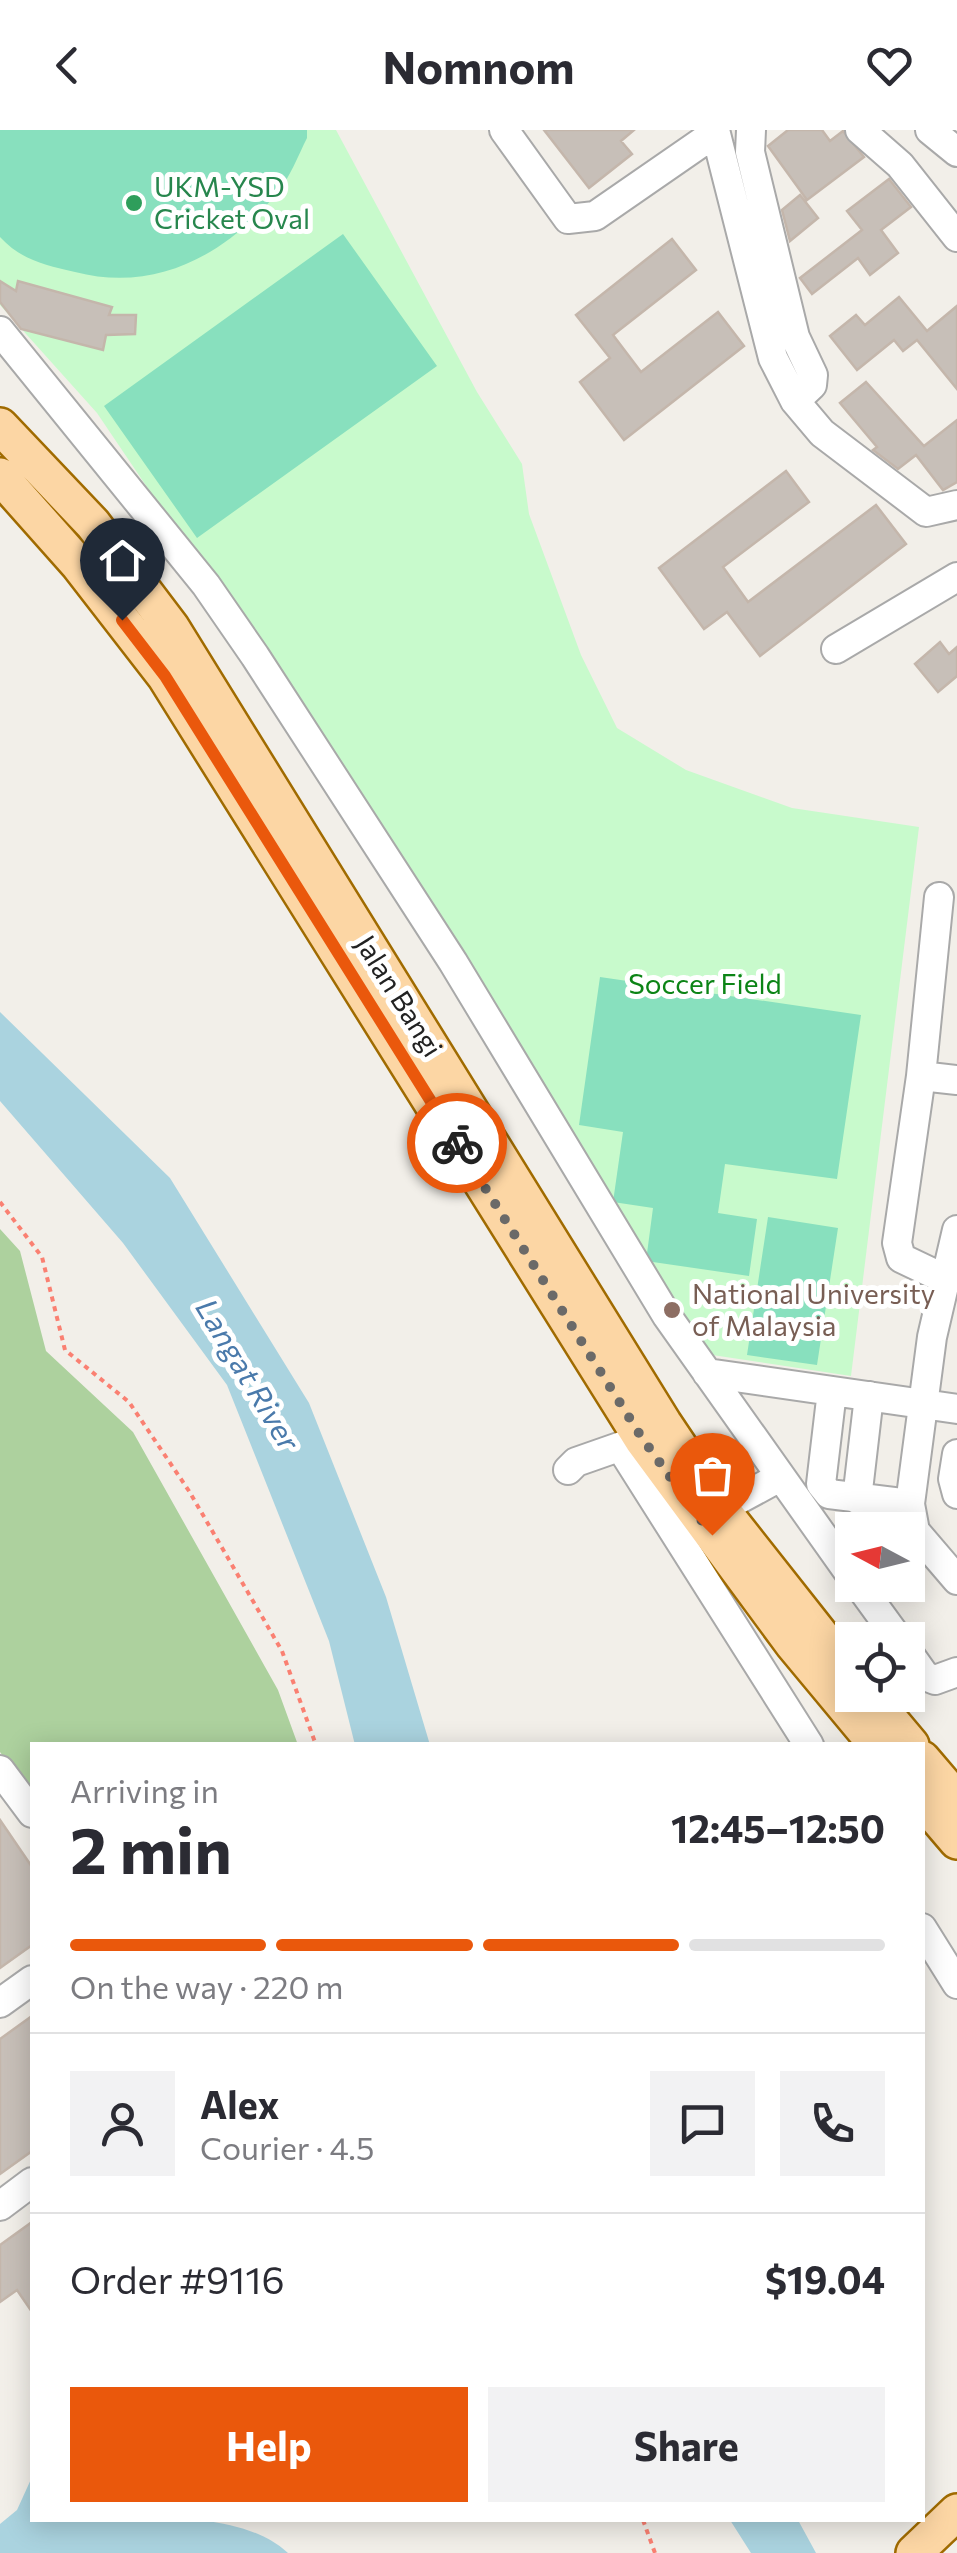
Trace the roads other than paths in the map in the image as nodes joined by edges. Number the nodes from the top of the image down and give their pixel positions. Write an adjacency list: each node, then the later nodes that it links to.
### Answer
1 (504, 130): 5 (street)
2 (751, 130): 9 (street)
3 (860, 130): 7 (street)
4 (930, 130): 6 (street)
5 (715, 132): 9 (street)
6 (957, 152)
7 (957, 237)
8 (0, 331): 20 (street)
9 (795, 401): 12 (street)
10 (0, 426): 32 (main road, Jalan Bangi)
11 (0, 476): 25 (main road, Jalan Bangi)
12 (957, 505)
13 (957, 578): 14 (street)
14 (836, 649)
15 (938, 898): 16 (street)
16 (921, 1076): 17 (street); 19 (street)
17 (957, 1080)
18 (957, 1230): 19 (street)
19 (945, 1279): 23 (street)
20 (707, 1373): 21 (street); 28 (street)
21 (832, 1391): 22 (street); 30 (street)
22 (868, 1396): 23 (street); 30 (street)
23 (923, 1403): 24 (street); 31 (street)
24 (957, 1408)
25 (632, 1443): 27 (street); 39 (street); 40 (main road, Jalan Bangi)
26 (957, 1454): 29 (street)
27 (568, 1470)
28 (780, 1477): 32 (street); 33 (street)
29 (957, 1494)
30 (857, 1498): 31 (street)
31 (910, 1504): 34 (street)
32 (722, 1509): 35 (main road, Jalan Bangi)
33 (835, 1553)
34 (957, 1580)
35 (835, 1653)
36 (957, 1672): 37 (street)
37 (925, 1676)
38 (883, 1712): 41 (main road)
39 (807, 1742)
40 (875, 1742)
41 (908, 1742)
42 (925, 1763): 44 (main road)
43 (0, 1770): 45 (street)
44 (957, 1800)
45 (17, 1804)
46 (925, 1804): 47 (main road)
47 (957, 1841)
48 (925, 1933): 50 (street)
49 (30, 1981): 51 (street)
50 (957, 1984)
51 (0, 2003)
52 (30, 2183): 53 (street)
53 (2, 2201)
54 (957, 2512): 55 (main road)
55 (914, 2553)

